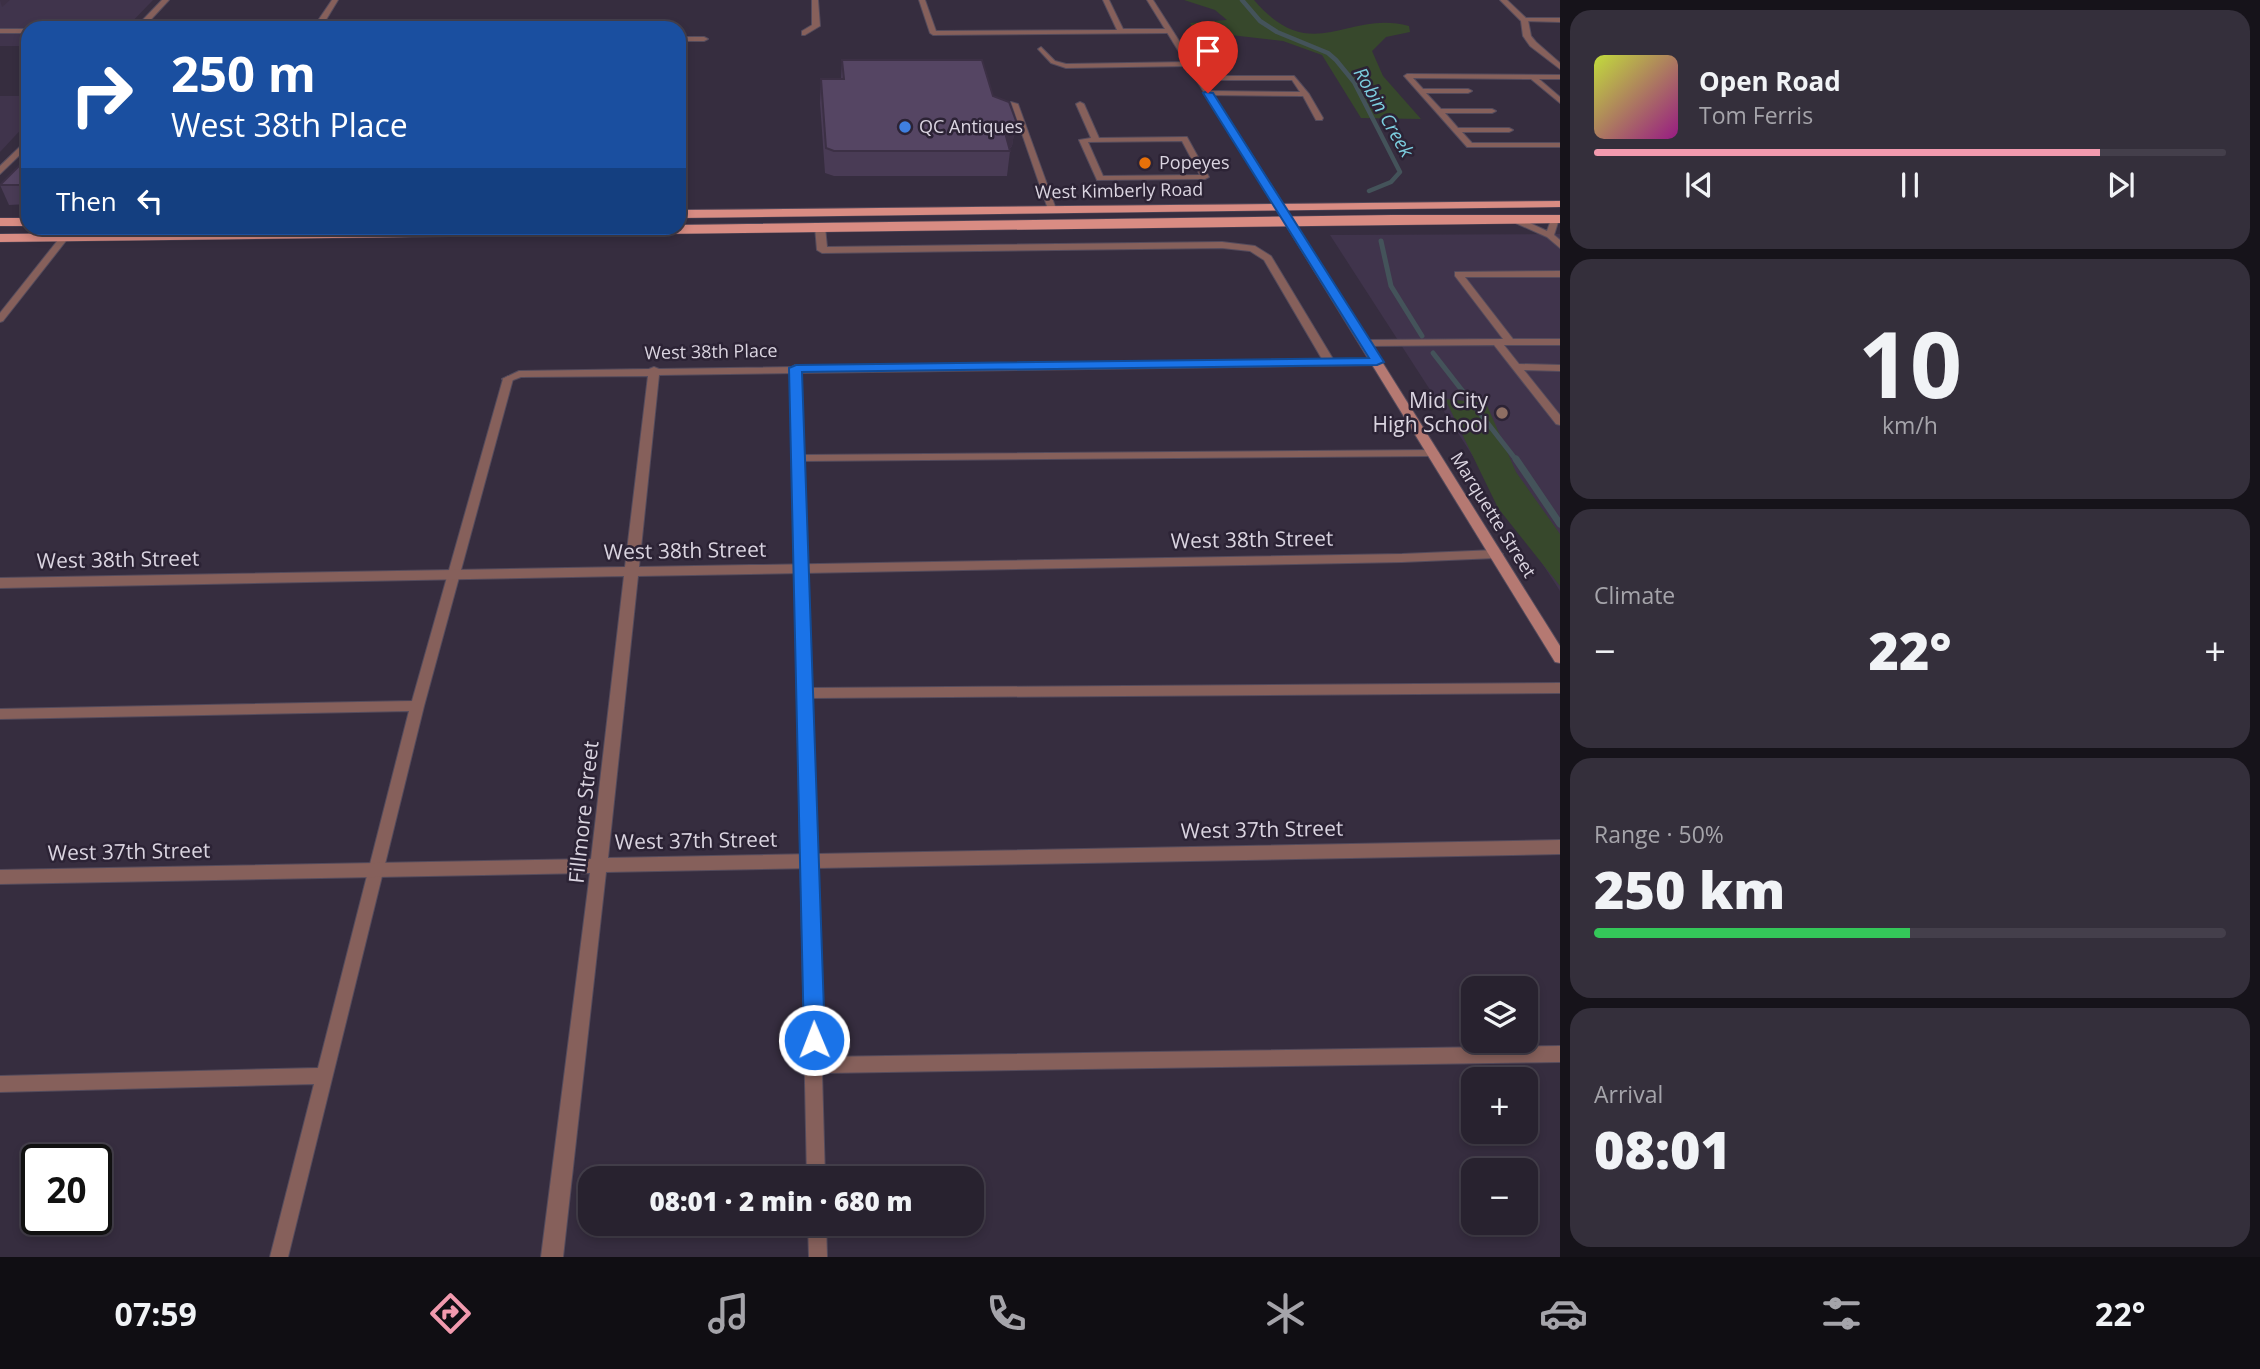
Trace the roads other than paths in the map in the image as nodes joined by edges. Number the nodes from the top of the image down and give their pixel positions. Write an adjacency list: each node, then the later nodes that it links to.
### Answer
1 (166, 0): 10 (street)
2 (335, 0): 11 (street)
3 (815, 0): 16 (street)
4 (922, 0): 14 (lane)
5 (1106, 0): 14 (lane)
6 (1150, 0): 15 (street, Marquette Street)
7 (1503, 0): 8 (street)
8 (1524, 20): 9 (lane); 21 (street)
9 (1560, 20)
10 (146, 21)
11 (322, 21)
12 (0, 31): 13 (lane)
13 (21, 31)
14 (1121, 31): 15 (lane)
15 (1168, 31): 20 (street, Marquette Street)
16 (805, 33)
17 (686, 39): 18 (street)
18 (704, 39)
19 (1041, 49): 20 (lane)
20 (1190, 64): 24 (street, Marquette Street)
21 (1560, 67)
22 (1533, 76): 23 (lane); 25 (lane); 29 (lane)
23 (1560, 76)
24 (1199, 79): 27 (street, Marquette Street); 28 (lane)
25 (1420, 91): 26 (lane); 32 (lane)
26 (1468, 91)
27 (1208, 93): 28 (lane); 42 (street, Marquette Street)
28 (1305, 94): 34 (lane)
29 (1560, 101)
30 (1014, 104): 43 (lane)
31 (1080, 104): 37 (lane)
32 (1438, 111): 33 (lane); 35 (lane)
33 (1492, 111)
34 (1320, 118)
35 (1455, 130): 36 (lane); 38 (lane)
36 (1509, 130)
37 (1096, 140): 37 (lane)
38 (1560, 145)
39 (21, 149): 40 (street)
40 (0, 171)
41 (1560, 204): 42 (main road, West Kimberly Road)
42 (1280, 207): 43 (main road, West Kimberly Road); 47 (main road, Marquette Street)
43 (1052, 209): 44 (main road, West Kimberly Road)
44 (686, 214)
45 (1514, 219): 46 (main road, West Kimberly Road); 47 (main road, West Kimberly Road); 53 (lane)
46 (1557, 219): 53 (lane)
47 (1288, 220): 50 (main road, West Kimberly Road); 60 (main road, Marquette Street)
48 (0, 222): 49 (main road)
49 (21, 222)
50 (820, 227): 51 (main road, West Kimberly Road); 62 (street)
51 (686, 229)
52 (216, 235): 54 (main road, West Kimberly Road)
53 (1550, 235): 56 (lane)
54 (65, 237): 55 (main road, West Kimberly Road); 58 (lane)
55 (0, 238)
56 (1560, 246)
57 (1560, 274): 61 (lane)
58 (0, 319)
59 (1560, 342): 61 (lane)
60 (1366, 343): 61 (lane); 63 (main road, Marquette Street)
61 (1504, 343): 64 (lane)
62 (1329, 362): 63 (street, West 38th Place); 65 (street, West 38th Place)
63 (1377, 362): 70 (main road, Marquette Street)
64 (1517, 367): 66 (lane); 69 (lane)
65 (796, 368): 67 (street, West 38th Place); 71 (lane)
66 (1560, 368)
67 (654, 370): 68 (street, West 38th Place); 74 (street, Fillmore Street)
68 (508, 379): 75 (lane)
69 (1560, 422)
70 (1434, 453): 71 (lane); 72 (main road, Marquette Street)
71 (798, 458): 73 (lane)
72 (1496, 554): 73 (street, West 38th Street); 77 (main road, Marquette Street)
73 (801, 569): 74 (street, West 38th Street); 79 (lane)
74 (632, 573): 75 (street, West 38th Street); 84 (street, Fillmore Street)
75 (453, 576): 76 (street, West 38th Street); 80 (lane)
76 (0, 583)
77 (1560, 658)
78 (1560, 688): 79 (lane)
79 (805, 693): 83 (lane)
80 (417, 706): 81 (lane); 85 (lane)
81 (0, 713)
82 (1560, 847): 83 (street, West 37th Street)
83 (810, 861): 84 (street, West 37th Street); 88 (lane)
84 (599, 865): 85 (street, West 37th Street); 94 (street, Fillmore Street)
85 (376, 870): 86 (street, West 37th Street); 89 (lane)
86 (0, 877)
87 (1560, 1054): 88 (lane)
88 (815, 1065): 91 (lane)
89 (324, 1076): 90 (lane); 93 (lane)
90 (0, 1084)
91 (817, 1166)
92 (817, 1236): 95 (lane)
93 (279, 1257)
94 (552, 1257)
95 (818, 1257)

